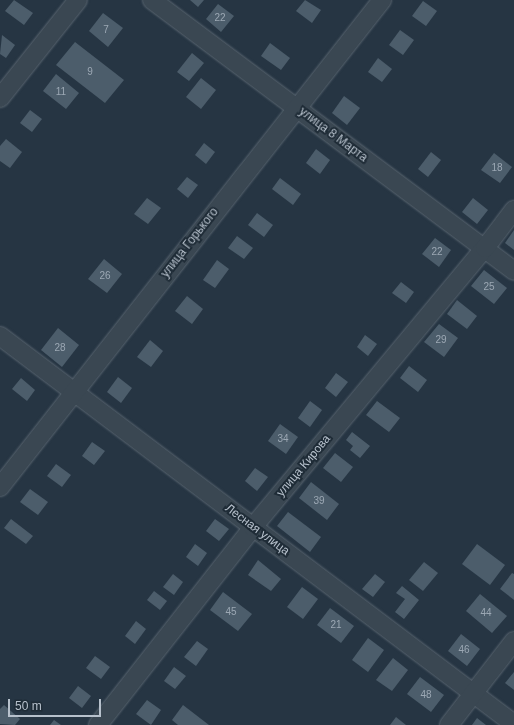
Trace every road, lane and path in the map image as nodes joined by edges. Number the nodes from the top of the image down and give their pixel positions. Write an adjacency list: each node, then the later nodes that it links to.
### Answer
1 (78, 0): 4 (street)
2 (152, 0): 5 (street, улица 8 Марта)
3 (382, 0): 5 (street, улица Горького)
4 (0, 98)
5 (297, 108): 7 (street, улица 8 Марта); 10 (street, улица Горького)
6 (514, 210): 7 (street, улица Кирова)
7 (486, 248): 8 (street, улица 8 Марта); 12 (street, улица Кирова)
8 (514, 270)
9 (0, 336): 10 (street, Лесная улица)
10 (74, 392): 11 (street, улица Горького); 12 (street, Лесная улица)
11 (0, 487)
12 (253, 527): 14 (street, Лесная улица); 16 (street, улица Кирова)
13 (514, 640): 14 (street)
14 (474, 693): 15 (street, Лесная улица); 17 (street)
15 (514, 724)
16 (98, 725)
17 (449, 725)

